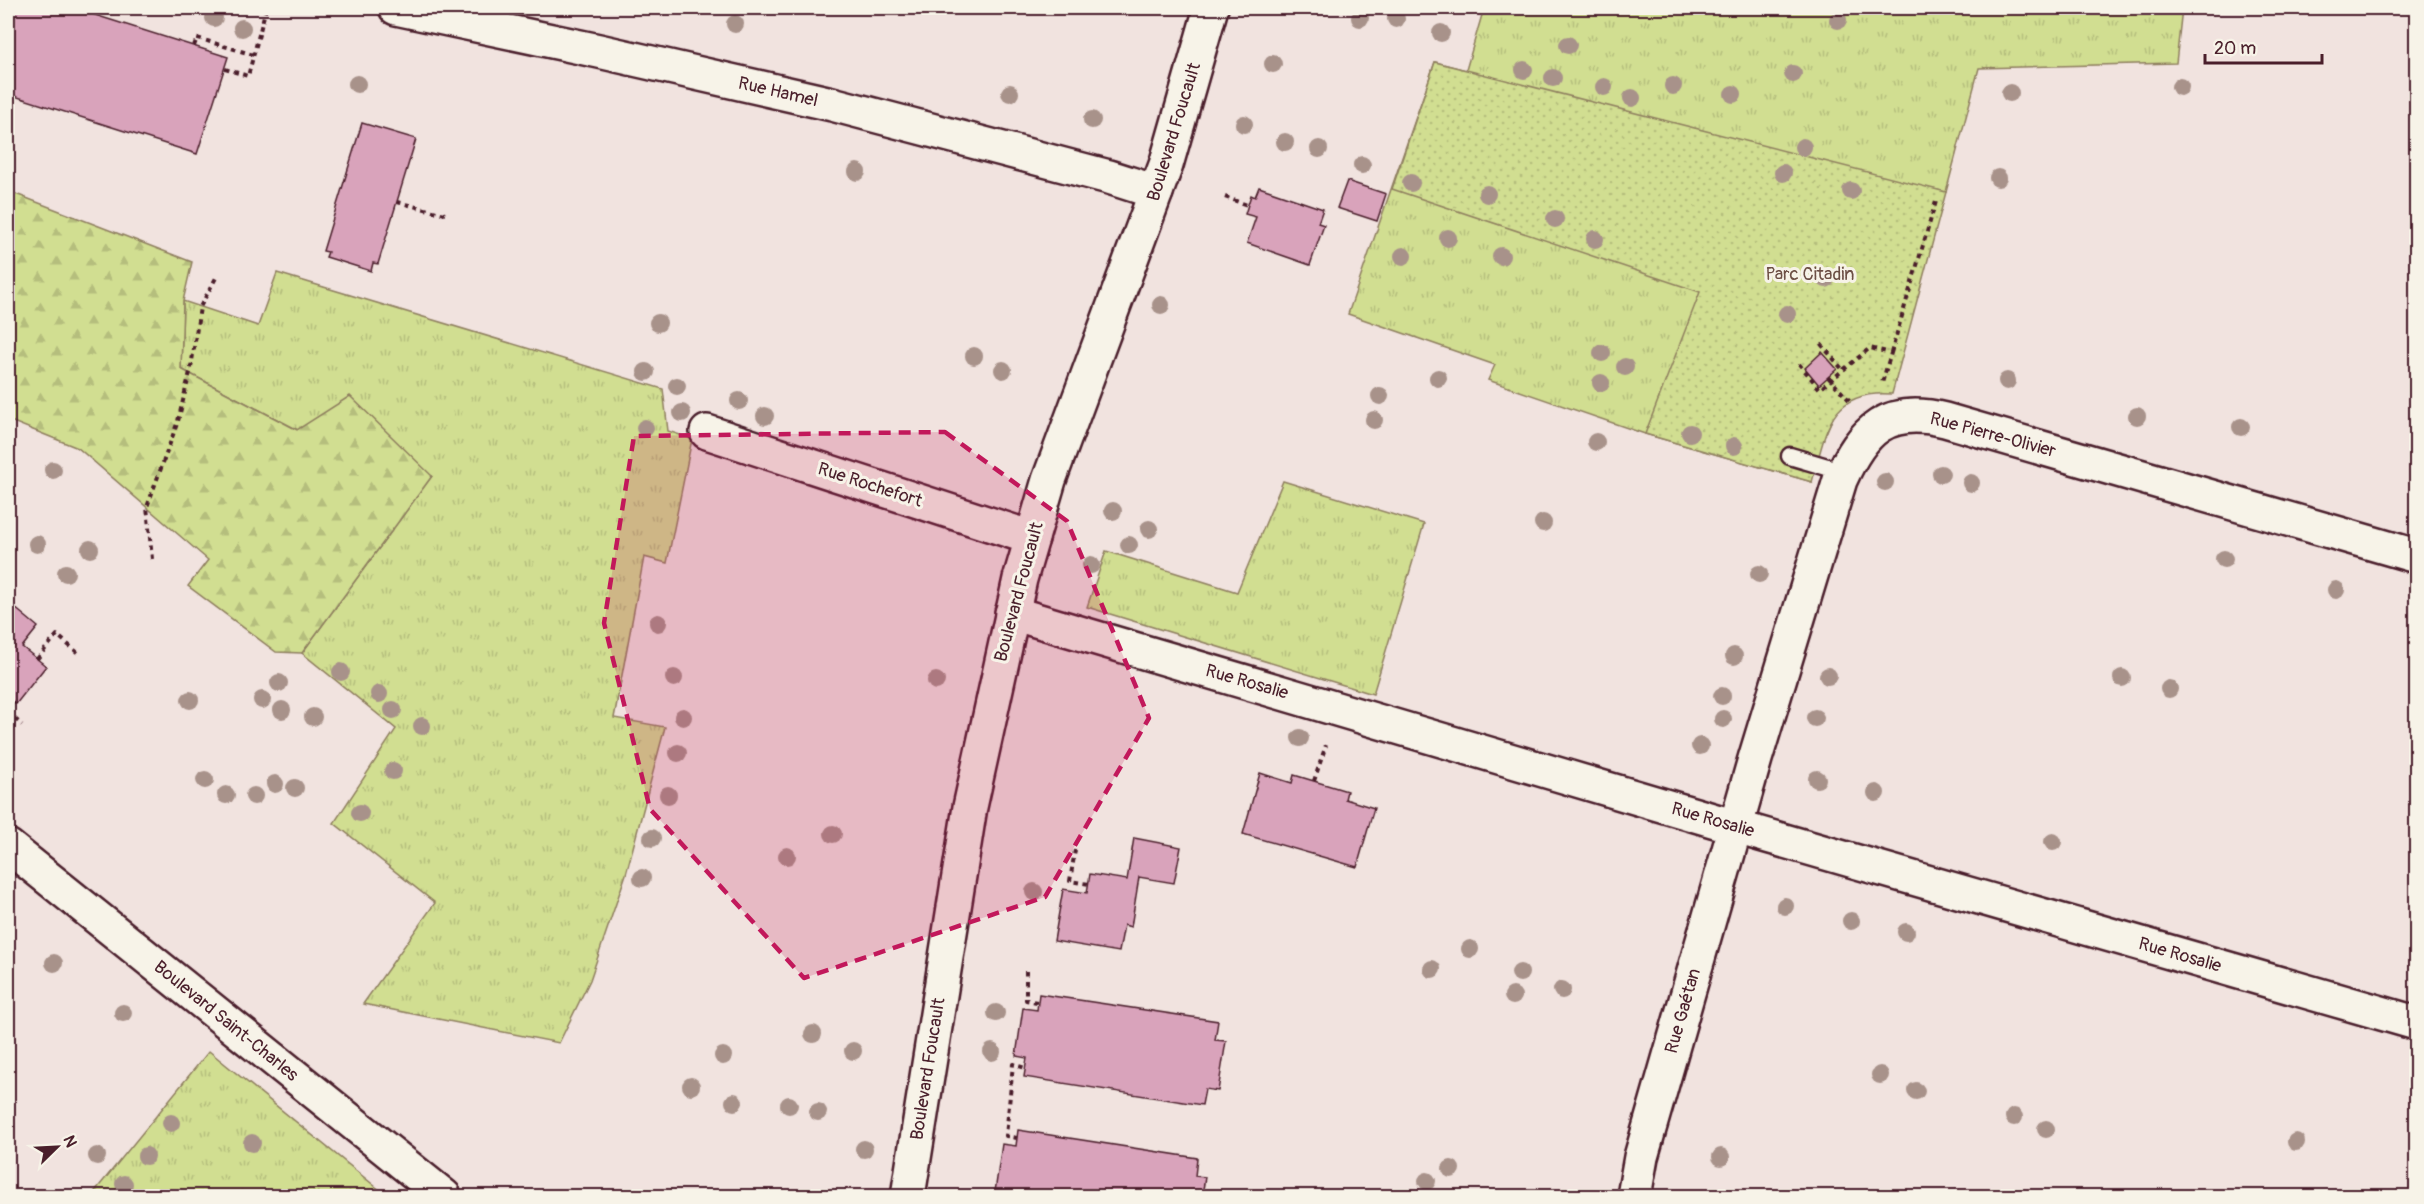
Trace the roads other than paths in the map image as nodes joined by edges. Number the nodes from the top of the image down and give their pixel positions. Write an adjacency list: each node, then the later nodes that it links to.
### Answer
1 (396, 8): 3 (street, Rue Hamel)
2 (1211, 8): 3 (street, Boulevard Foucault)
3 (1156, 192): 7 (street, Boulevard Foucault)
4 (707, 432): 7 (street, Rue Rochefort)
5 (1790, 456): 6 (lane)
6 (1844, 472): 8 (street, Rue Pierre-Olivier); 10 (street, Rue Pierre-Olivier)
7 (1032, 538): 9 (street, Boulevard Foucault)
8 (2416, 556)
9 (1012, 613): 10 (street, Rue Rosalie); 14 (street, Boulevard Foucault)
10 (1736, 826): 12 (street, Rue Rosalie); 15 (street, Rue Gaétan)
11 (8, 846): 13 (street, Boulevard Saint-Charles)
12 (2416, 1023)
13 (444, 1197)
14 (908, 1197)
15 (1634, 1197)

